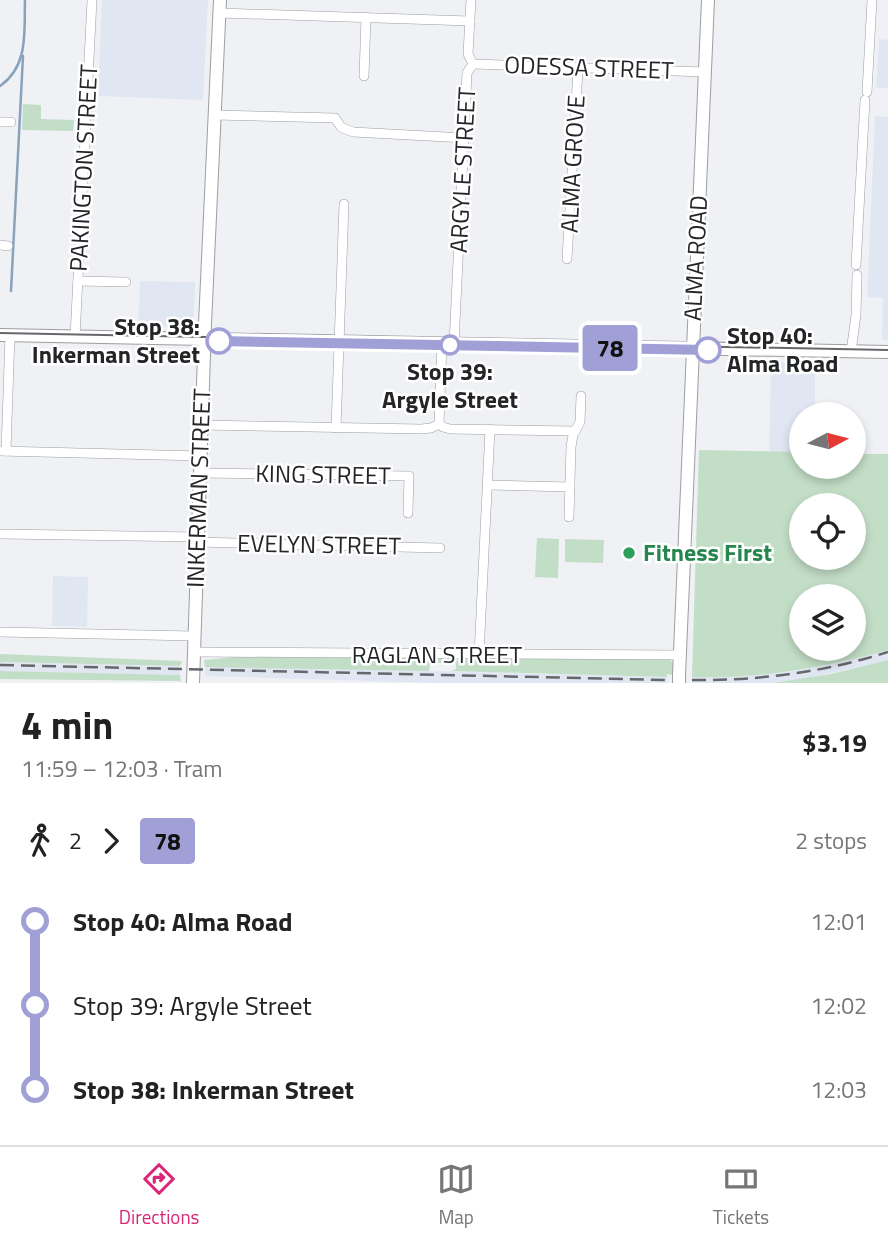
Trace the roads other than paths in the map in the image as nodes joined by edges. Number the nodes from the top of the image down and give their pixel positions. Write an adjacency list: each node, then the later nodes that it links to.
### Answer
1 (92, 0): 18 (street, PAKINGTON STREET)
2 (471, 0): 7 (street, ARGYLE STREET)
3 (708, 0): 10 (street, ALMA ROAD)
4 (872, 0): 26 (street)
5 (220, 7): 6 (street); 12 (street, INKERMAN STREET)
6 (366, 17): 7 (street); 11 (street)
7 (470, 21): 8 (street, ARGYLE STREET)
8 (473, 64): 9 (street, ODESSA STREET); 15 (street, ARGYLE STREET)
9 (578, 69): 10 (street, ODESSA STREET); 17 (street, ALMA GROVE)
10 (705, 72): 25 (street, ALMA ROAD)
11 (364, 75)
12 (215, 115): 15 (street); 22 (street, INKERMAN STREET)
13 (0, 122): 14 (street)
14 (11, 122)
15 (465, 138): 24 (street, ARGYLE STREET)
16 (344, 204): 23 (street)
17 (567, 259)
18 (78, 281): 19 (street); 21 (street, PAKINGTON STREET)
19 (126, 282)
20 (5, 335): 21 (street); 34 (street)
21 (75, 337): 22 (street)
22 (204, 339): 23 (street); 30 (street, INKERMAN STREET)
23 (338, 341): 24 (street); 31 (street)
24 (448, 343): 25 (street); 29 (street, ARGYLE STREET)
25 (692, 348): 26 (street); 47 (street, ALMA ROAD)
26 (854, 352): 27 (street)
27 (888, 352)
28 (581, 396): 33 (street)
29 (439, 424): 31 (street); 32 (street)
30 (201, 425): 31 (street); 35 (street, INKERMAN STREET)
31 (335, 428)
32 (490, 429): 33 (street); 37 (street)
33 (575, 430): 38 (street)
34 (3, 451): 35 (street)
35 (200, 456): 36 (street, INKERMAN STREET)
36 (200, 472): 39 (street, KING STREET); 42 (street, INKERMAN STREET)
37 (488, 485): 38 (street); 48 (street)
38 (570, 487): 40 (street)
39 (408, 513)
40 (569, 517)
41 (2, 534): 42 (street, EVELYN STREET)
42 (197, 540): 43 (street, EVELYN STREET); 45 (street, INKERMAN STREET)
43 (440, 548)
44 (0, 632): 45 (street)
45 (194, 636): 46 (street, INKERMAN STREET)
46 (194, 652): 48 (street, RAGLAN STREET); 50 (street, INKERMAN STREET)
47 (680, 654): 48 (street, RAGLAN STREET); 49 (street, ALMA ROAD)
48 (479, 655)
49 (679, 679)
50 (193, 683)

